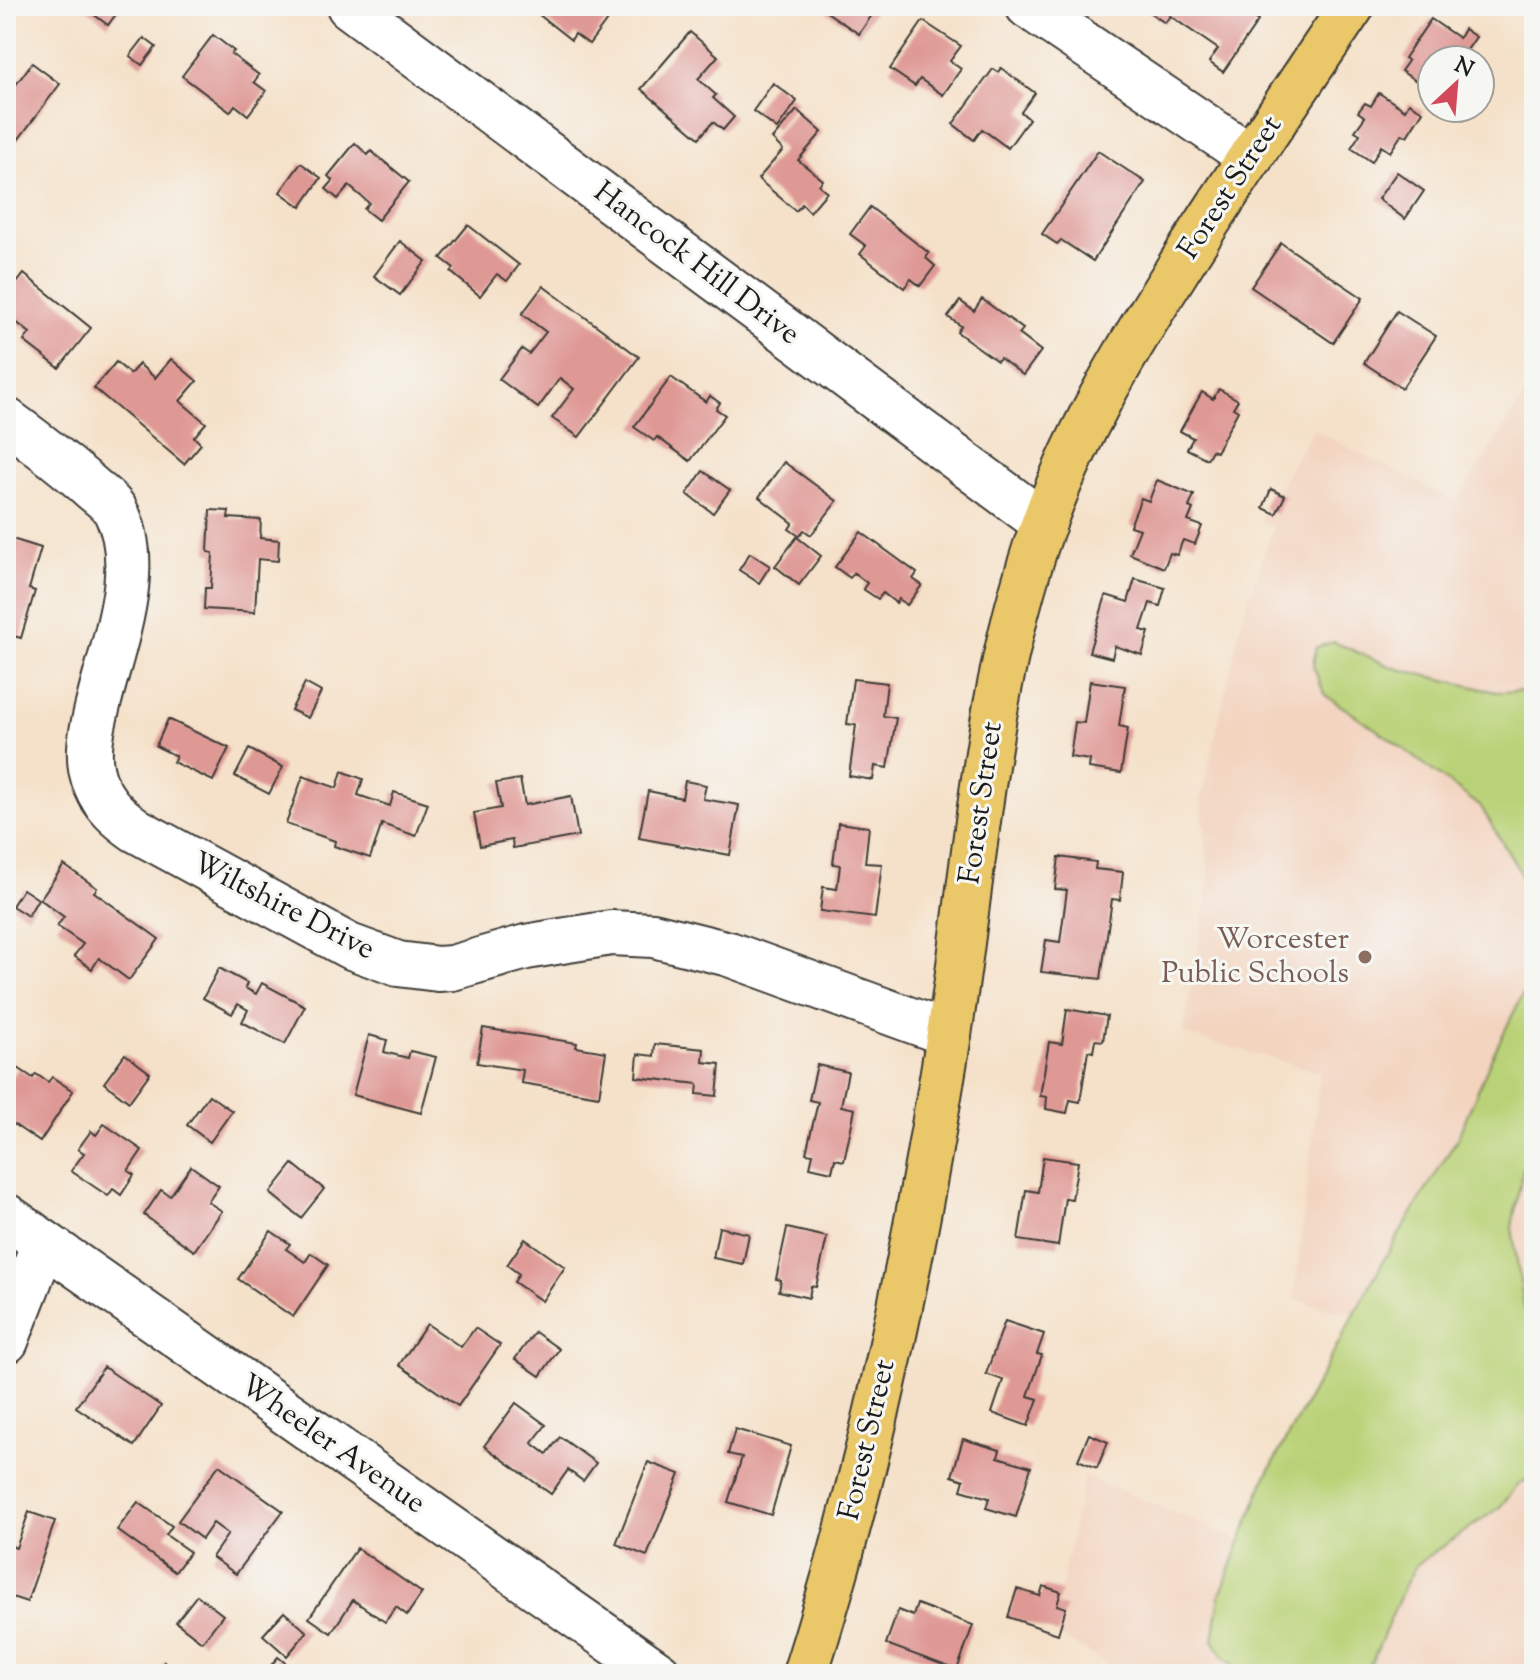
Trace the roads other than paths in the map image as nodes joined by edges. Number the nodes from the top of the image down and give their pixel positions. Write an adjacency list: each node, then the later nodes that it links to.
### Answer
1 (349, 6): 6 (street, Hancock Hill Drive)
2 (1028, 6): 4 (street)
3 (1352, 6): 4 (main road, Forest Street)
4 (1251, 157): 6 (main road, Forest Street)
5 (6, 420): 7 (street, Wiltshire Drive)
6 (1044, 523): 7 (main road, Forest Street)
7 (949, 1034): 12 (main road, Forest Street)
8 (6, 1216): 9 (street, Wheeler Avenue)
9 (44, 1243): 10 (street); 11 (street, Wheeler Avenue)
10 (6, 1341)
11 (659, 1674)
12 (805, 1674)

